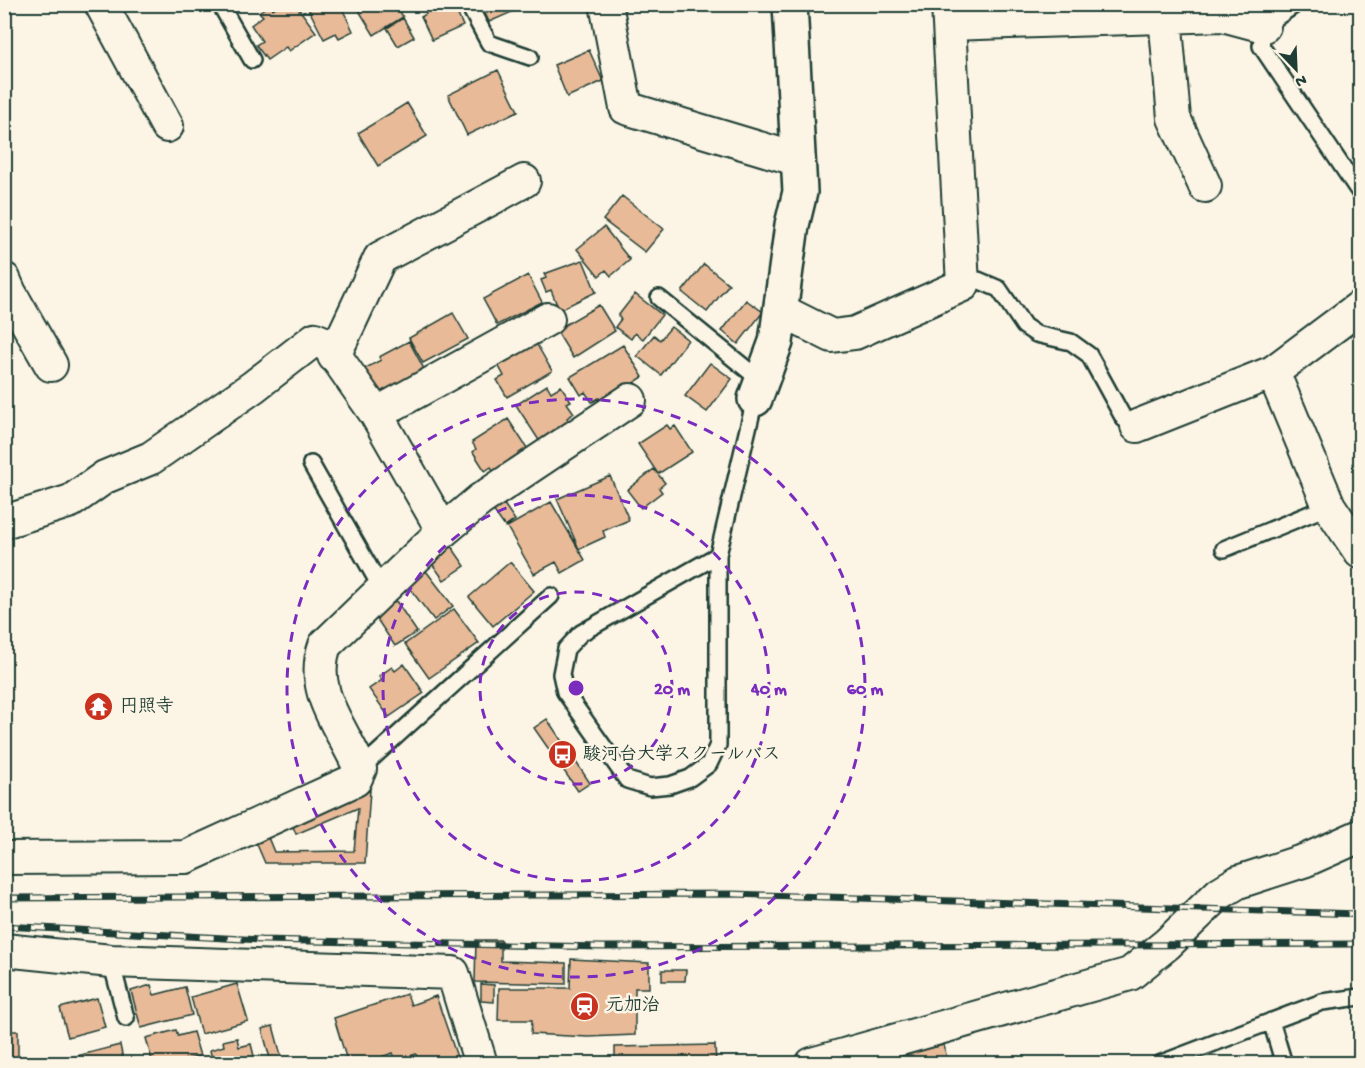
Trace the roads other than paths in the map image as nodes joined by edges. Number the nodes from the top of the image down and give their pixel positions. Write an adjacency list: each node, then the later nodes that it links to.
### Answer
1 (100, 4): 12 (street)
2 (220, 4): 11 (lane)
3 (468, 4): 10 (lane)
4 (606, 4): 13 (street)
5 (790, 4): 13 (street)
6 (1296, 4): 9 (lane)
7 (949, 14): 8 (street); 18 (street)
8 (1165, 16): 9 (street); 15 (street)
9 (1264, 26): 16 (lane)
10 (530, 57)
11 (252, 60)
12 (167, 126)
13 (799, 160): 21 (street)
14 (524, 181): 23 (street)
15 (1205, 186)
16 (1360, 193)
17 (4, 279): 24 (street)
18 (963, 285): 21 (street); 29 (lane)
19 (659, 298): 26 (lane)
20 (1360, 307): 25 (street)
21 (780, 310): 26 (street)
22 (548, 319): 28 (street)
23 (334, 356): 28 (street); 32 (street)
24 (51, 365)
25 (1273, 372): 29 (street); 31 (street)
26 (757, 390): 36 (lane)
27 (630, 400): 33 (street)
28 (376, 414): 33 (street)
29 (1137, 426)
30 (311, 464): 37 (lane)
31 (1329, 506): 34 (lane); 35 (street)
32 (4, 522)
33 (443, 531): 37 (street)
34 (1224, 549)
35 (1360, 552)
36 (717, 555): 36 (lane)
37 (383, 591): 39 (street)
38 (551, 596): 39 (lane)
39 (360, 769): 41 (street)
40 (1360, 836): 47 (street)
41 (4, 858)
42 (4, 950): 43 (street)
43 (111, 961): 45 (lane); 48 (street)
44 (1360, 997): 46 (lane)
45 (126, 1018)
46 (1271, 1021): 50 (lane); 51 (lane)
47 (852, 1059): 49 (street)
48 (481, 1064)
49 (812, 1064)
50 (1159, 1064)
51 (1284, 1064)

